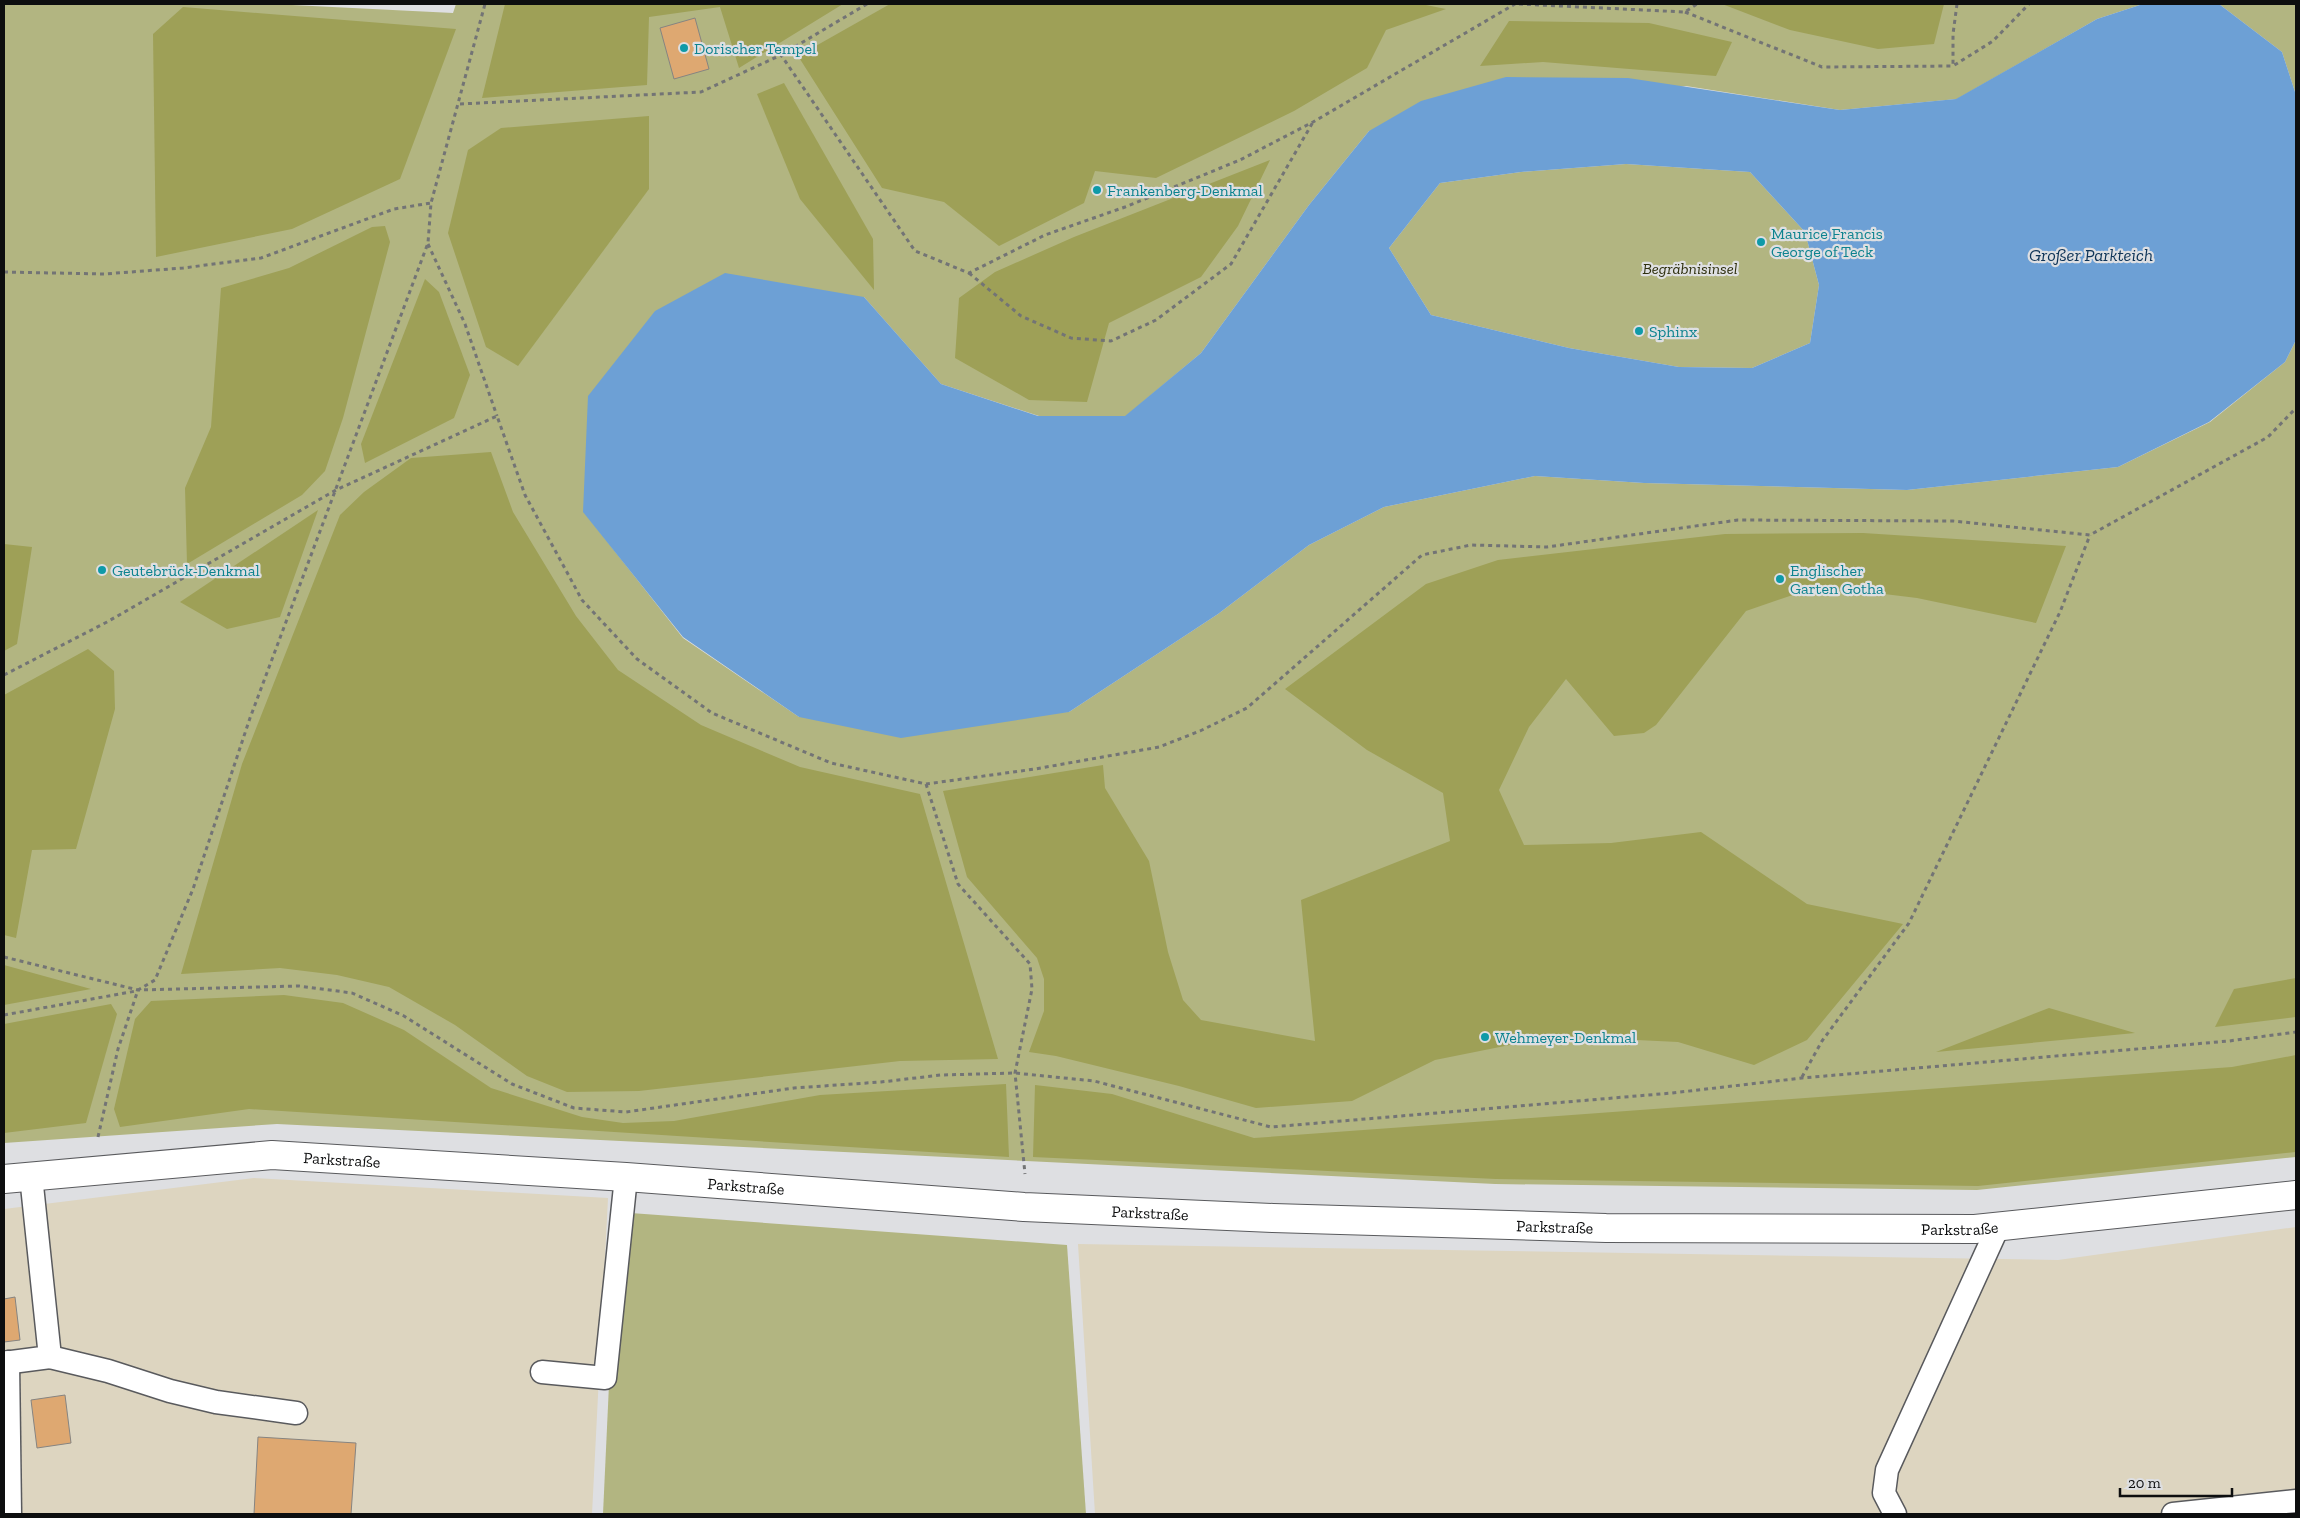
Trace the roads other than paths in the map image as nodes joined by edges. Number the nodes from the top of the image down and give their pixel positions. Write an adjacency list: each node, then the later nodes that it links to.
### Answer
1 (31, 1176): 2 (street, Parkstraße); 3 (street, Parkstraße); 6 (lane)
2 (626, 1177): 5 (street, Parkstraße); 8 (lane)
3 (4, 1179)
4 (2296, 1195): 5 (street, Parkstraße)
5 (1998, 1227): 12 (lane)
6 (50, 1357): 7 (lane); 9 (lane)
7 (6, 1362): 11 (lane)
8 (542, 1372)
9 (296, 1413)
10 (2296, 1501): 13 (lane)
11 (10, 1514)
12 (1895, 1514)
13 (2173, 1514)

